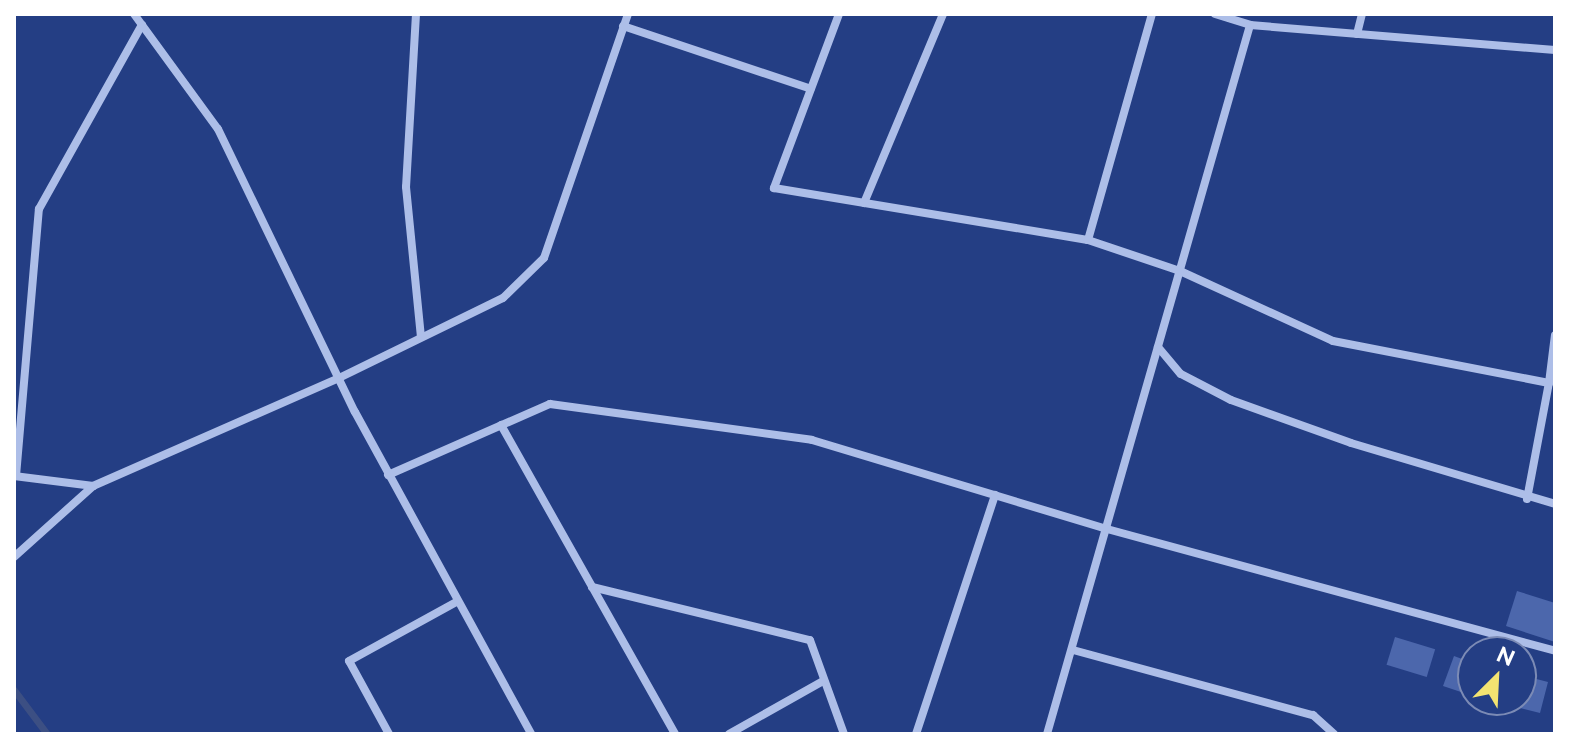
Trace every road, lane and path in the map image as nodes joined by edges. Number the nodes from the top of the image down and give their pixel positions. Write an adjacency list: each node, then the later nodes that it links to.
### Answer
1 (134, 14): 9 (street)
2 (416, 14): 19 (street)
3 (628, 14): 11 (street)
4 (839, 14): 14 (street)
5 (943, 14): 15 (street)
6 (1152, 14): 16 (street)
7 (1215, 14): 10 (street)
8 (1362, 14): 12 (street)
9 (142, 25): 21 (street); 25 (street)
10 (1250, 25): 12 (street); 17 (street)
11 (623, 26): 14 (street); 19 (street)
12 (1357, 34): 13 (street)
13 (1555, 50)
14 (811, 89): 15 (street)
15 (864, 203): 16 (street)
16 (1088, 240): 17 (street)
17 (1180, 271): 20 (street); 22 (street)
18 (1555, 335): 22 (street)
19 (421, 336): 21 (street)
20 (1158, 347): 28 (street); 30 (street)
21 (339, 378): 24 (street); 26 (street)
22 (1549, 383): 28 (street)
23 (501, 425): 24 (street); 27 (street); 32 (street)
24 (388, 475): 33 (street)
25 (15, 476): 26 (street)
26 (93, 486): 31 (street)
27 (995, 495): 30 (street); 42 (street)
28 (1527, 499): 29 (street)
29 (1555, 504)
30 (1107, 529): 34 (street); 35 (street)
31 (14, 557)
32 (592, 587): 36 (street); 39 (street)
33 (458, 601): 37 (street); 38 (street)
34 (1073, 650): 43 (street); 44 (street)
35 (1555, 651)
36 (823, 681): 40 (street); 41 (street)
37 (389, 734)
38 (531, 734)
39 (675, 734)
40 (729, 734)
41 (844, 734)
42 (916, 734)
43 (1047, 734)
44 (1334, 734)

